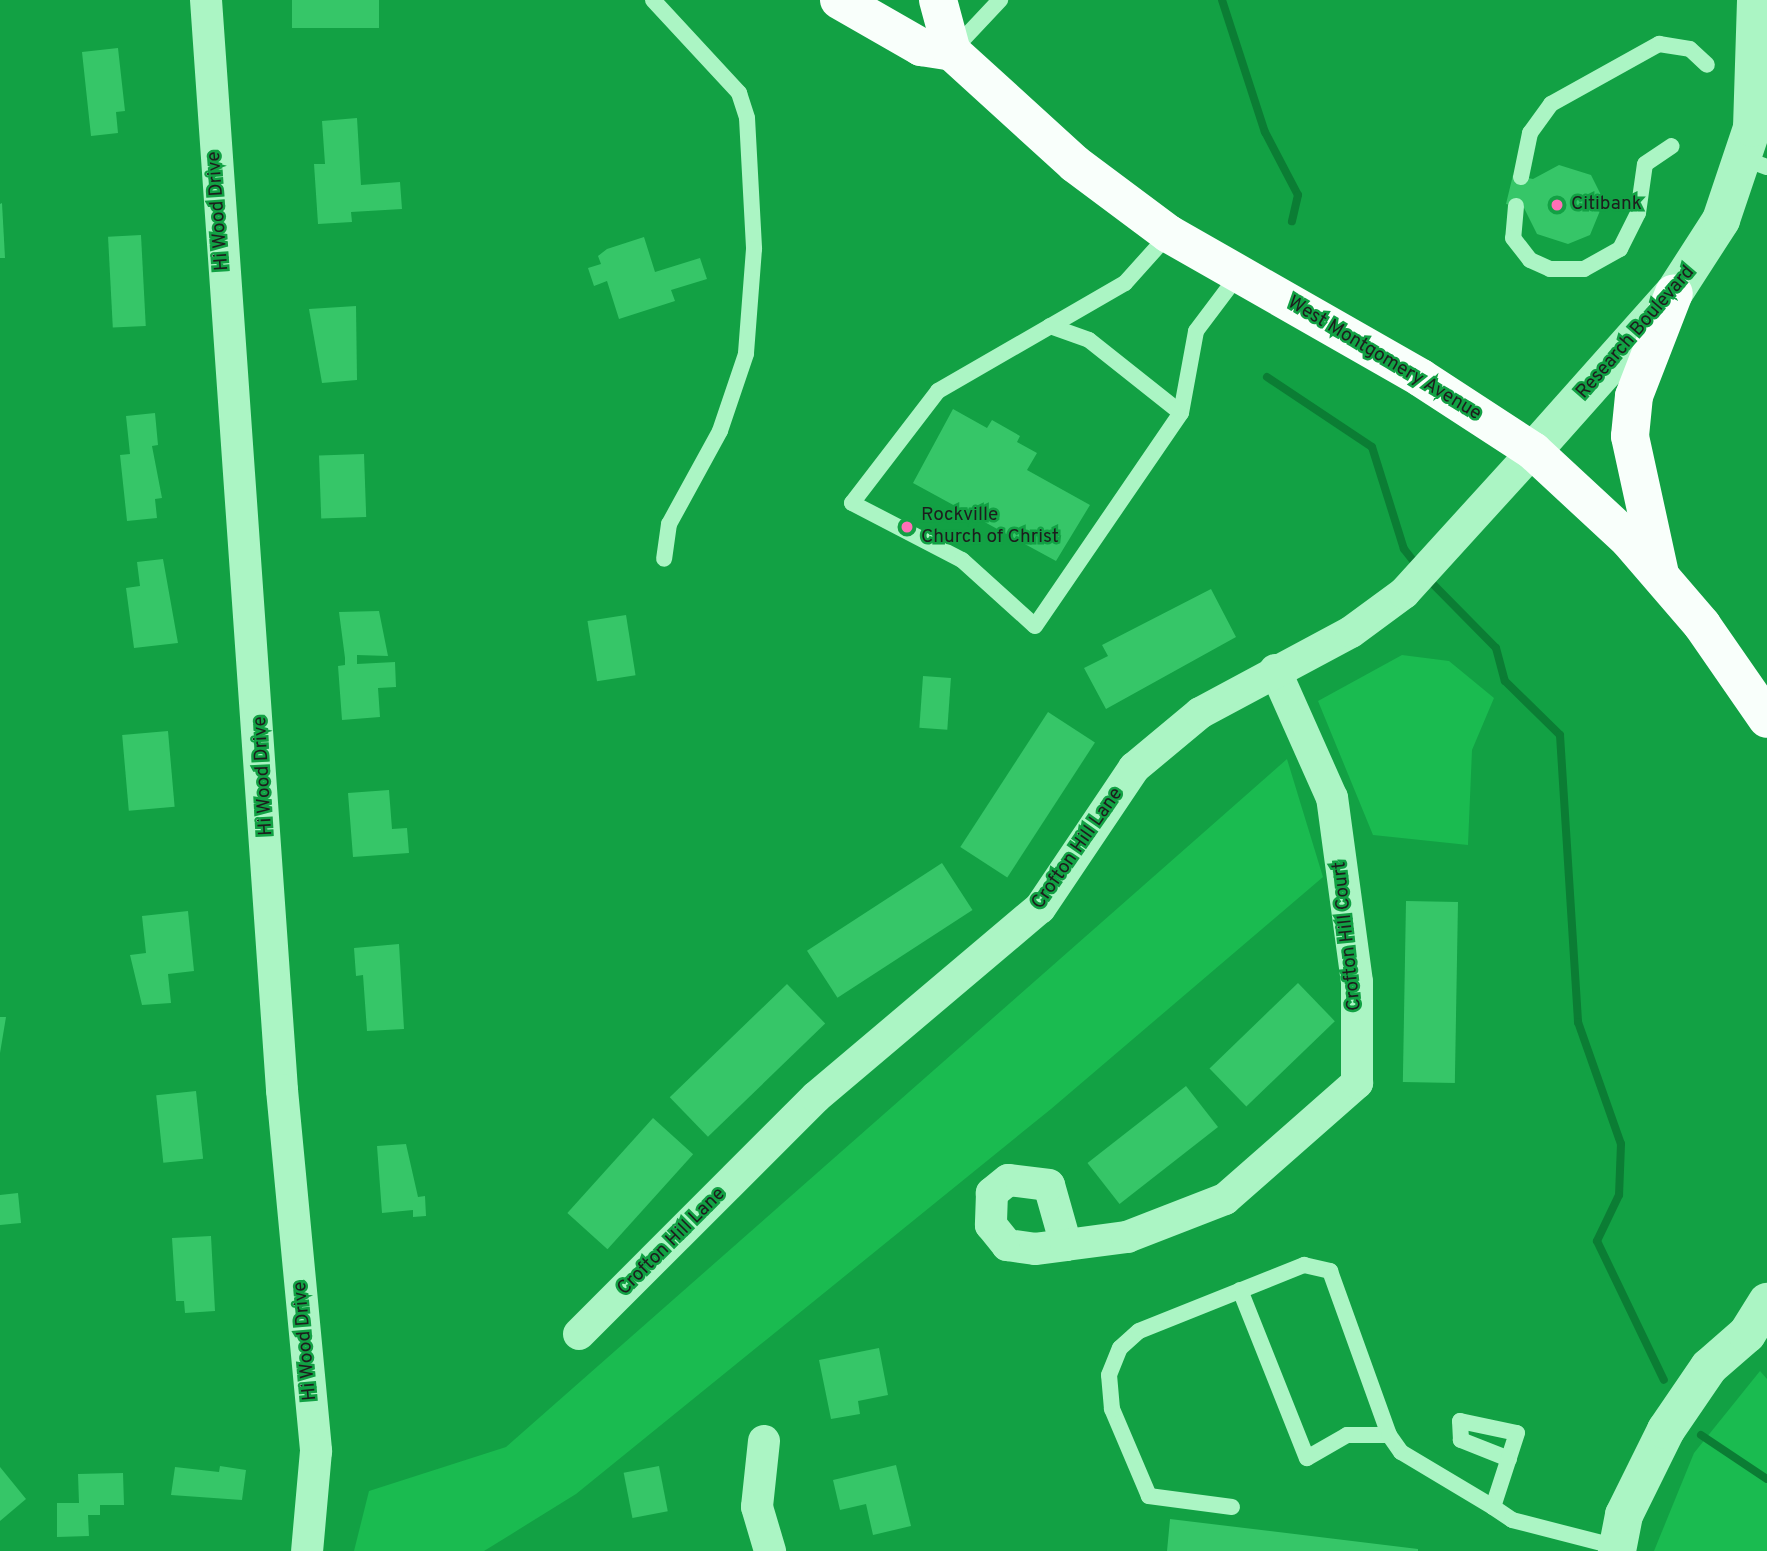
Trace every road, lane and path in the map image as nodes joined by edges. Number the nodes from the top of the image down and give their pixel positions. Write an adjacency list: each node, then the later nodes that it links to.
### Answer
1 (206, 0): 34 (street, Hi Wood Drive)
2 (653, 0): 19 (lane)
3 (839, 0): 7 (main road)
4 (938, 0): 7 (main road)
5 (1000, 0): 7 (lane)
6 (1756, 0): 10 (street, Research Boulevard)
7 (952, 52): 13 (main road, West Montgomery Avenue)
8 (1707, 65): 11 (lane)
9 (1672, 146): 12 (lane)
10 (1756, 163): 15 (street, Research Boulevard)
11 (1521, 177)
12 (1516, 206)
13 (1170, 234): 14 (main road, West Montgomery Avenue); 16 (lane)
14 (1239, 274): 17 (lane); 18 (main road, West Montgomery Avenue)
15 (1674, 293): 18 (street, Research Boulevard); 20 (main road)
16 (1050, 326): 17 (lane); 17 (lane)
17 (1181, 413)
18 (1533, 451): 20 (main road, West Montgomery Avenue); 21 (street, Crofton Hill Lane)
19 (664, 559)
20 (1661, 576): 22 (main road, West Montgomery Avenue)
21 (1275, 670): 23 (street, Crofton Hill Court); 26 (street, Crofton Hill Lane)
22 (1767, 719)
23 (1066, 1245)
24 (1241, 1290): 28 (lane); 28 (lane); 31 (lane)
25 (1767, 1302): 27 (street)
26 (579, 1334)
27 (1760, 1340): 33 (street)
28 (1389, 1435): 32 (lane)
29 (764, 1441): 35 (street)
30 (1508, 1459): 32 (lane)
31 (1232, 1507)
32 (1493, 1507): 33 (lane)
33 (1617, 1549)
34 (307, 1551)
35 (769, 1551)

